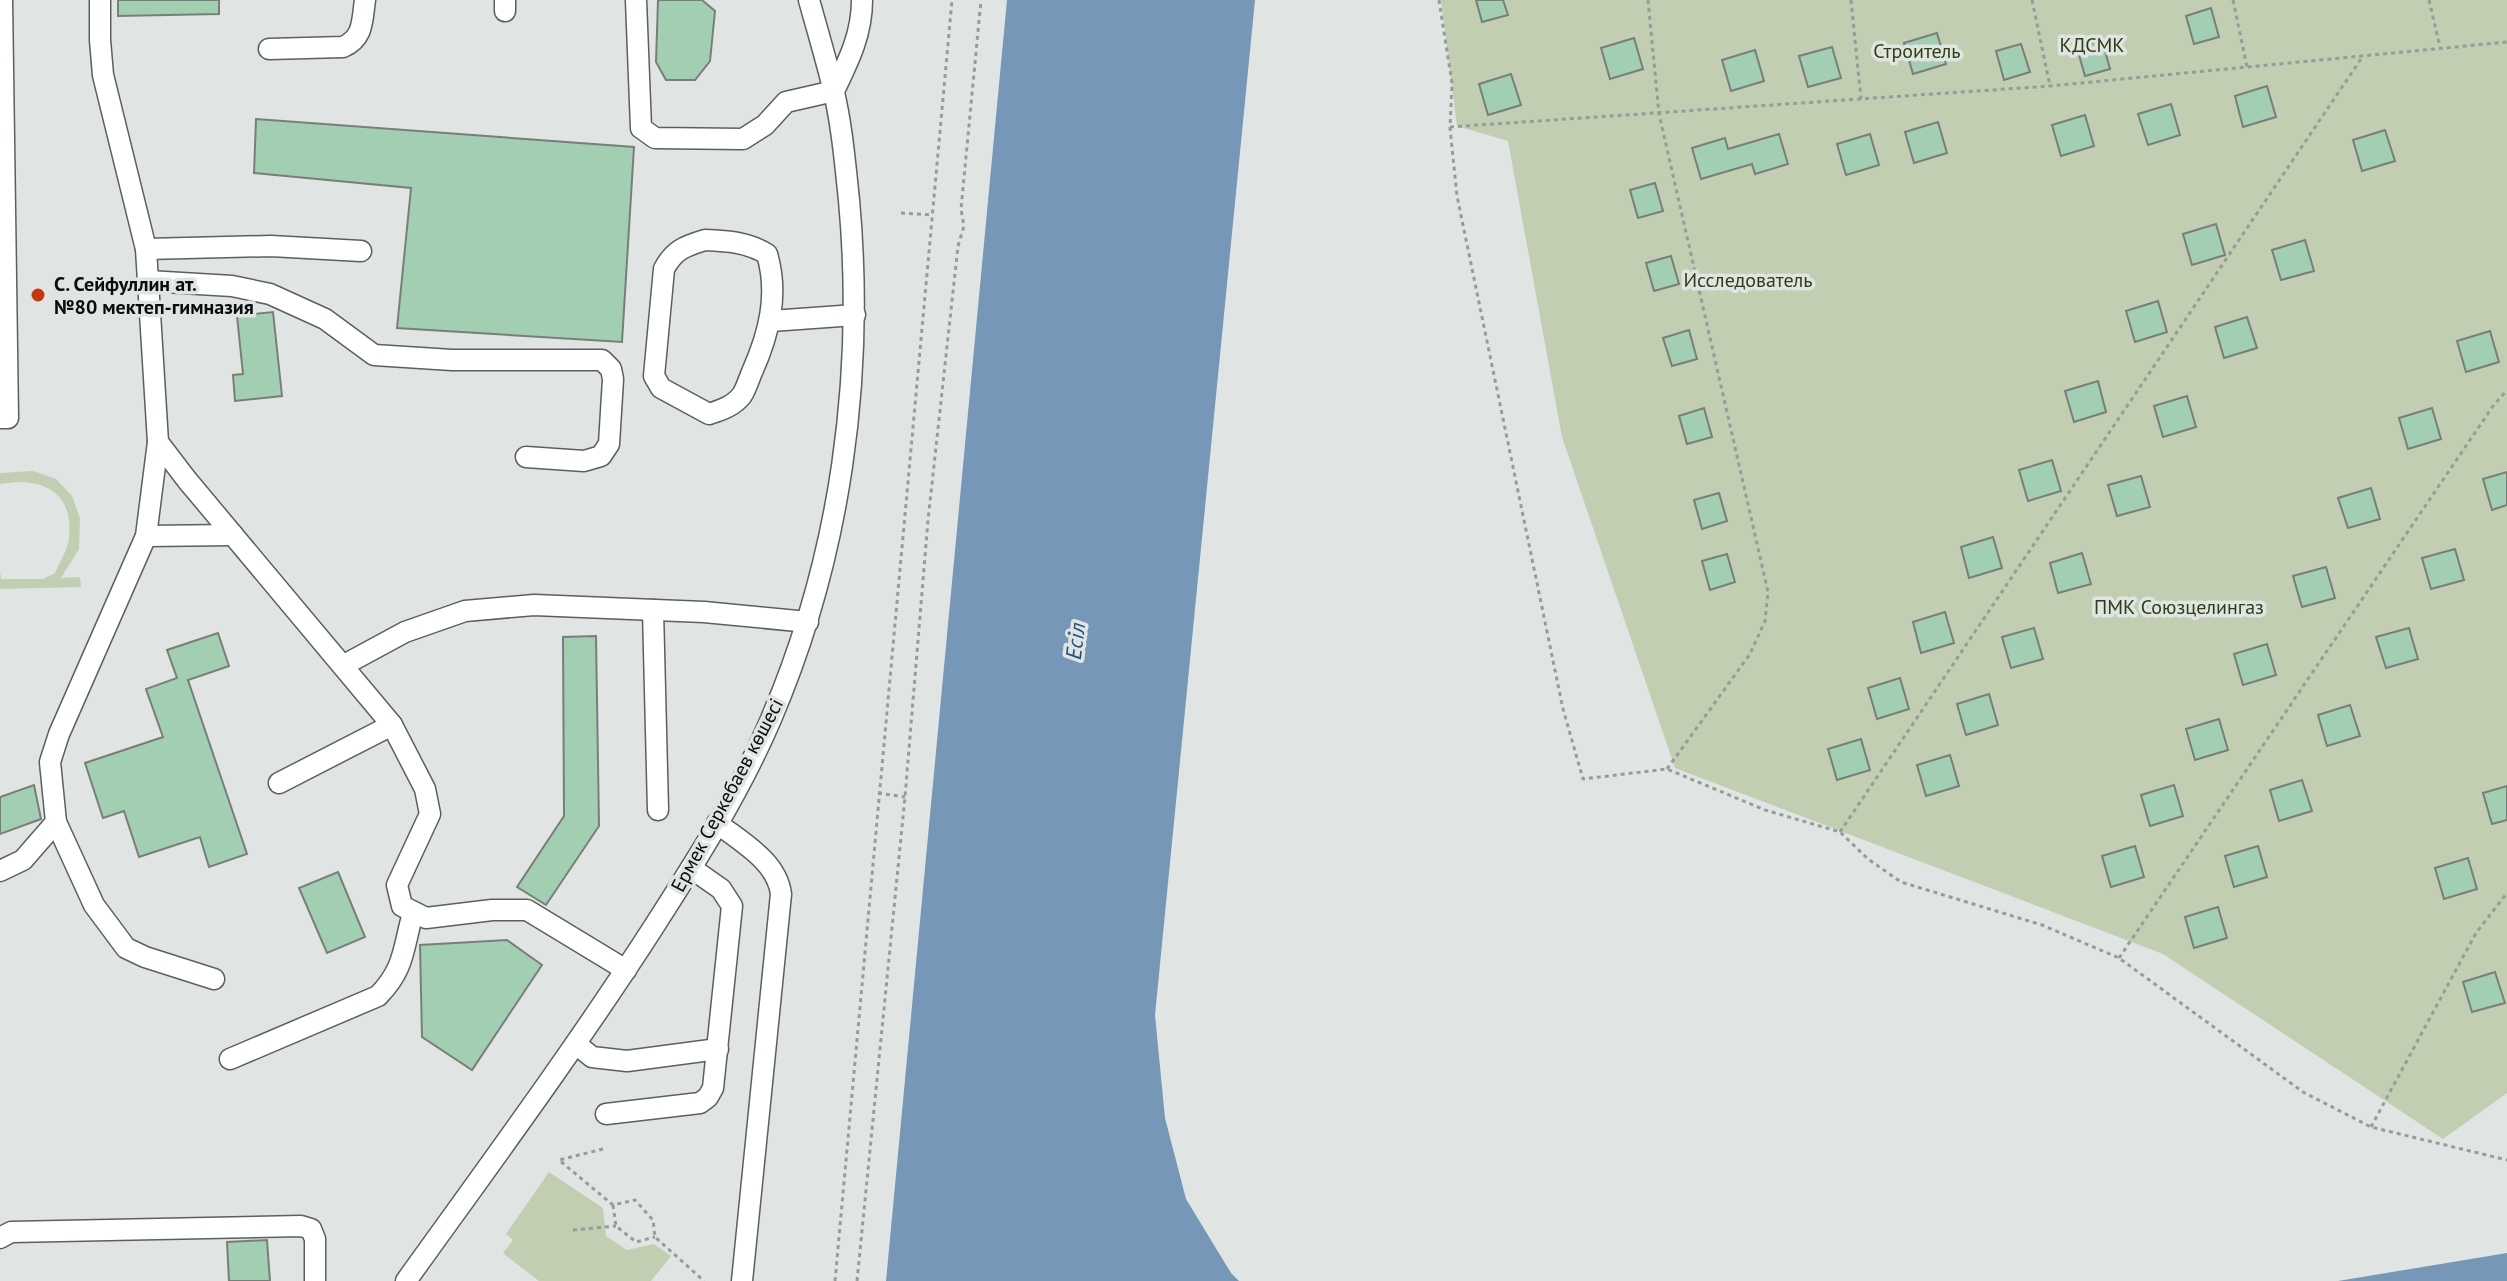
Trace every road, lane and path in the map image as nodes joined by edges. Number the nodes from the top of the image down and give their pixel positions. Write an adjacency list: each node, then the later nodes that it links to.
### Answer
1 (2, 0): 33 (street)
2 (100, 0): 27 (street)
3 (365, 0): 17 (street)
4 (636, 0): 21 (street)
5 (809, 0): 21 (street, Ермек Серкебаев көшесі)
6 (862, 0): 21 (street)
7 (952, 0): 26 (path)
8 (981, 0): 45 (path)
9 (1439, 0): 24 (path)
10 (1648, 0): 23 (path)
11 (1851, 0): 22 (path)
12 (2032, 0): 20 (path)
13 (2233, 0): 19 (path)
14 (2429, 0): 16 (path)
15 (2507, 42): 16 (path)
16 (2440, 47): 18 (path)
17 (269, 49)
18 (2363, 56): 19 (path); 49 (path)
19 (2247, 67): 20 (path)
20 (2050, 86): 22 (path)
21 (834, 91): 30 (street, Ермек Серкебаев көшесі)
22 (1861, 99): 23 (path)
23 (1659, 114): 24 (path); 42 (path)
24 (1450, 128): 42 (path)
25 (901, 213): 26 (path)
26 (933, 215): 44 (path)
27 (146, 249): 28 (street); 29 (street)
28 (361, 251)
29 (148, 281): 34 (street); 35 (street)
30 (855, 315): 31 (street); 39 (street, Ермек Серкебаев көшесі)
31 (771, 321): 31 (street)
32 (2507, 390): 54 (path)
33 (0, 418)
34 (158, 442): 36 (street); 37 (street)
35 (526, 457)
36 (233, 535): 37 (street); 40 (street)
37 (146, 536): 47 (street)
38 (653, 610): 39 (street); 40 (street); 46 (street)
39 (808, 622): 48 (street, Ермек Серкебаев көшесі)
40 (344, 665): 41 (street)
41 (392, 725): 43 (street); 53 (street)
42 (1667, 769): 49 (path)
43 (279, 783)
44 (878, 793): 45 (path); 73 (path)
45 (905, 797): 74 (path)
46 (658, 810)
47 (56, 822): 51 (street); 56 (street)
48 (717, 823): 50 (street, Ермек Серкебаев көшесі); 72 (street)
49 (1840, 832): 54 (path)
50 (691, 868): 55 (street, Ермек Серкебаев көшесі); 58 (street)
51 (0, 871)
52 (2507, 893): 61 (path)
53 (413, 913): 55 (street); 59 (street)
54 (2119, 958): 61 (path)
55 (626, 970): 57 (street, Ермек Серкебаев көшесі)
56 (214, 979)
57 (576, 1044): 58 (street); 70 (street, Ермек Серкебаев көшесі)
58 (718, 1049): 60 (street)
59 (230, 1059)
60 (606, 1114)
61 (2371, 1127): 63 (path)
62 (603, 1149): 64 (path)
63 (2507, 1160)
64 (613, 1205): 65 (path); 67 (path)
65 (616, 1226): 66 (path); 67 (path)
66 (573, 1230)
67 (655, 1237): 71 (path)
68 (0, 1238): 69 (street)
69 (315, 1281)
70 (406, 1281)
71 (704, 1281)
72 (742, 1281)
73 (835, 1281)
74 (857, 1281)

